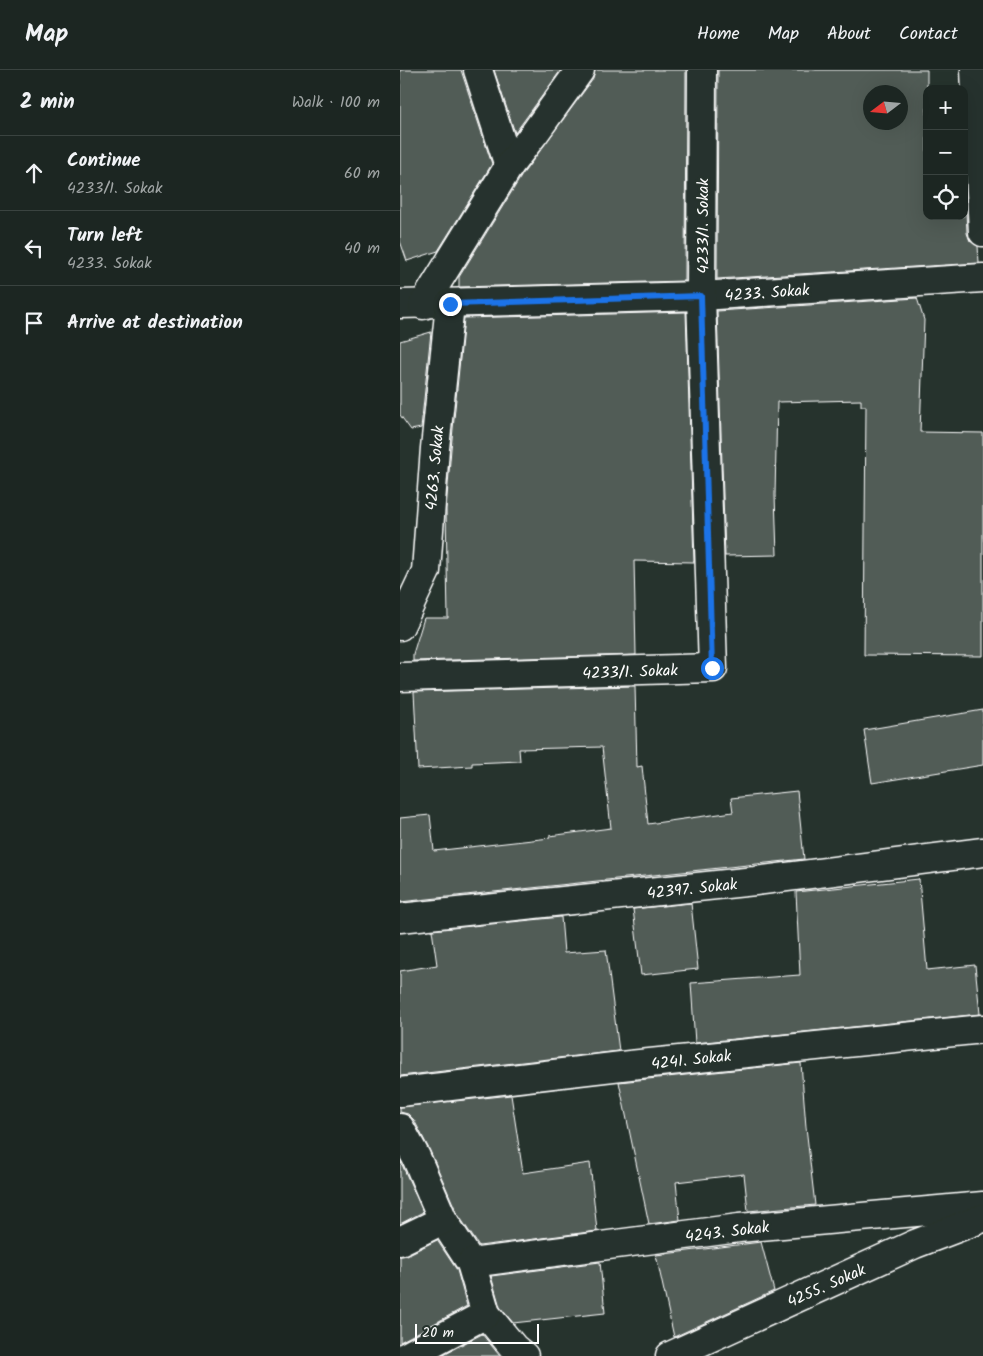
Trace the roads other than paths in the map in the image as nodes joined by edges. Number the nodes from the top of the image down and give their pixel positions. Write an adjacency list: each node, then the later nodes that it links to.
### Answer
1 (478, 70): 5 (street)
2 (580, 70): 5 (street)
3 (702, 70): 8 (street, 4233/1. Sokak)
4 (975, 70): 6 (street)
5 (508, 166): 9 (street)
6 (983, 232)
7 (983, 278): 8 (street, 4233. Sokak)
8 (701, 296): 10 (street, 4233. Sokak); 12 (street, 4233/1. Sokak)
9 (408, 298): 10 (street, 4233. Sokak)
10 (450, 304): 11 (street, 4263. Sokak)
11 (400, 626)
12 (400, 677)
13 (983, 852): 14 (street, 42397. Sokak)
14 (400, 918)
15 (983, 1029): 16 (street, 4241. Sokak)
16 (400, 1092)
17 (400, 1128): 20 (street)
18 (983, 1206): 22 (street, 4243. Sokak)
19 (983, 1218): 26 (street, 4255. Sokak)
20 (443, 1220): 21 (street); 22 (street)
21 (400, 1241)
22 (471, 1263): 23 (street)
23 (486, 1314): 24 (street); 25 (street)
24 (407, 1356)
25 (524, 1356)
26 (670, 1356)

